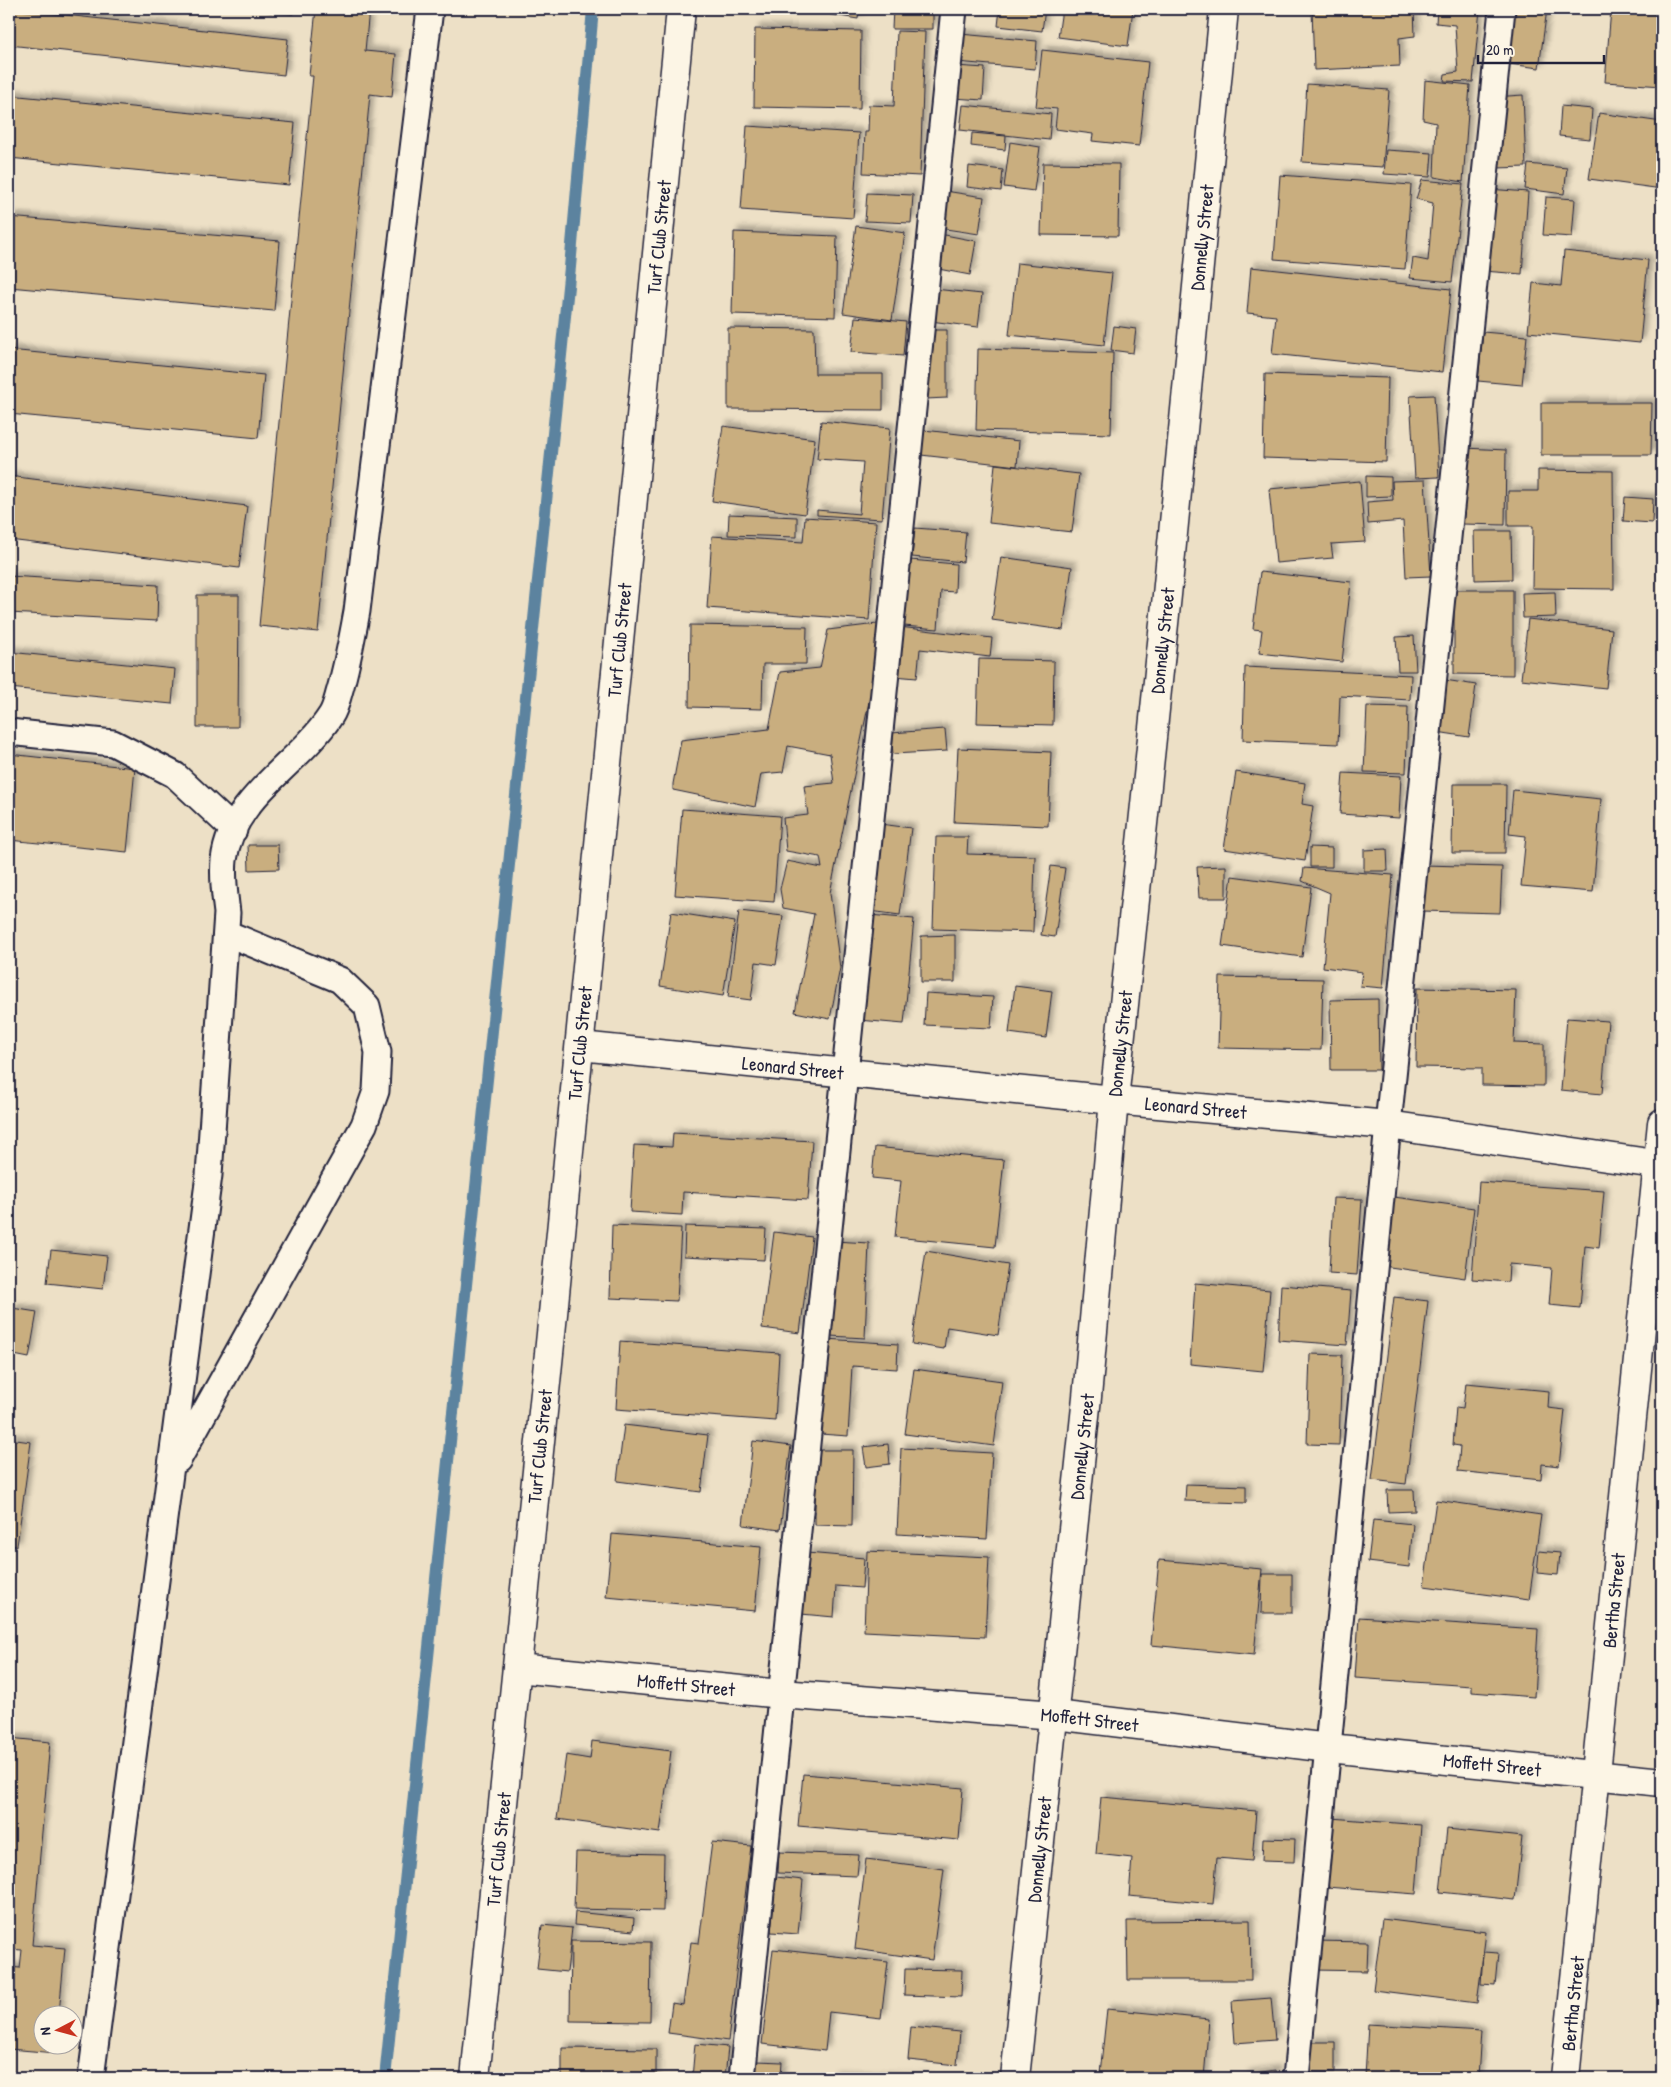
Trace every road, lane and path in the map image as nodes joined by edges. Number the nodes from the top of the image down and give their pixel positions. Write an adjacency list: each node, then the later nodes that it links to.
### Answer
1 (430, 9): 7 (lane)
2 (681, 9): 9 (street, Turf Club Street)
3 (954, 9): 10 (lane)
4 (1224, 9): 11 (street, Donnelly Street)
5 (1502, 9): 13 (lane)
6 (9, 732): 7 (lane)
7 (234, 830): 8 (lane)
8 (226, 933): 15 (lane); 15 (lane)
9 (580, 1046): 10 (street, Leonard Street); 16 (street, Turf Club Street)
10 (846, 1072): 11 (street, Leonard Street); 17 (lane)
11 (1114, 1100): 13 (street, Leonard Street); 18 (street, Donnelly Street)
12 (1662, 1123): 14 (street, Bertha Street)
13 (1388, 1125): 14 (street, Leonard Street); 19 (lane)
14 (1660, 1164): 20 (street, Bertha Street)
15 (170, 1473): 22 (lane)
16 (517, 1668): 17 (street, Moffett Street); 23 (street, Turf Club Street)
17 (781, 1694): 18 (street, Moffett Street); 24 (lane)
18 (1055, 1715): 19 (street, Moffett Street); 25 (street, Donnelly Street)
19 (1329, 1748): 20 (street, Moffett Street); 26 (lane)
20 (1597, 1775): 21 (street, Moffett Street); 27 (street, Bertha Street)
21 (1662, 1782)
22 (91, 2078)
23 (475, 2078)
24 (742, 2078)
25 (1015, 2078)
26 (1296, 2078)
27 (1564, 2078)

